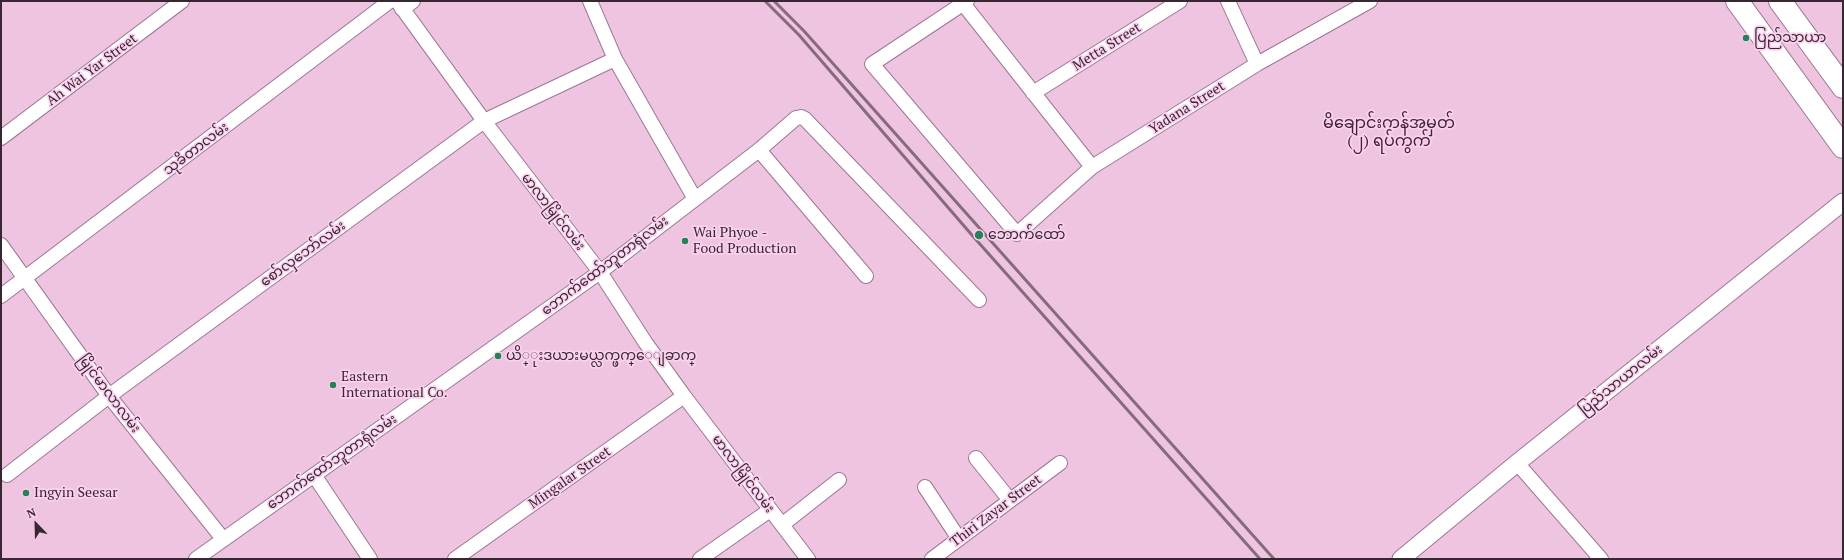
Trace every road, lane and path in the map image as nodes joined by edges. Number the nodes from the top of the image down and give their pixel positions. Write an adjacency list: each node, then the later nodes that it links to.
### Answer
1 (182, 1): 16 (street, Ah Wai Yar Street)
2 (390, 1): 25 (street, သုခိတာလမ်း)
3 (590, 1): 11 (street)
4 (1180, 1): 14 (street, Metta Street)
5 (1228, 1): 12 (street)
6 (1370, 1): 12 (street, Yadana Street)
7 (1737, 1): 17 (main road)
8 (1780, 1): 13 (main road)
9 (964, 2): 14 (street); 19 (street, Yadana Street)
10 (404, 4): 15 (street, မာလာမြိုင်လမ်း)
11 (614, 59): 15 (street, စော်လှဘော်လမ်း); 20 (street)
12 (1258, 64): 19 (street, Yadana Street)
13 (1843, 87)
14 (1033, 93): 19 (street)
15 (484, 121): 23 (street, မာလာမြိုင်လမ်း); 28 (street, စော်လှဘော်လမ်း)
16 (1, 138)
17 (1843, 147)
18 (759, 150): 20 (street, ဘောက်ထော်ဘူတာရုံလမ်း); 24 (street); 27 (street, ဘောက်ထော်ဘူတာရုံလမ်း)
19 (1092, 167)
20 (695, 199): 23 (street, ဘောက်ထော်ဘူတာရုံလမ်း)
21 (1843, 202): 32 (street, ပြည်သာယာလမ်း)
22 (1, 245): 25 (street, မြိုင်မာလာလမ်း)
23 (600, 272): 29 (street, မာလာမြိုင်လမ်း); 34 (street, ဘောက်ထော်ဘူတာရုံလမ်း)
24 (866, 276)
25 (25, 278): 26 (street, သုခိတာလမ်း); 28 (street, မြိုင်မာလာလမ်း)
26 (1, 296)
27 (979, 300)
28 (109, 396): 33 (street, စော်လှဘော်လမ်း); 40 (street, မြိုင်မာလာလမ်း)
29 (684, 396): 38 (street, မာလာမြိုင်လမ်း); 44 (street, Mingalar Street)
30 (976, 458): 37 (street)
31 (1060, 463): 37 (street, Thiri Zayar Street)
32 (1517, 463): 48 (street, ပြည်သာယာလမ်း); 49 (street)
33 (7, 474)
34 (314, 475): 40 (street, ဘောက်ထော်ဘူတာရုံလမ်း); 43 (street)
35 (839, 480): 39 (street)
36 (924, 487): 41 (street)
37 (1009, 499): 41 (street, Thiri Zayar Street)
38 (770, 510): 39 (street, မာလာမြိုင်လမ်း); 45 (street)
39 (783, 524): 46 (street, မာလာမြိုင်လမ်း)
40 (223, 539): 42 (street, ဘောက်ထော်ဘူတာရုံလမ်း)
41 (959, 539): 47 (street, Thiri Zayar Street)
42 (196, 559)
43 (370, 559)
44 (455, 559)
45 (700, 559)
46 (808, 559)
47 (932, 559)
48 (1401, 559)
49 (1601, 559)

